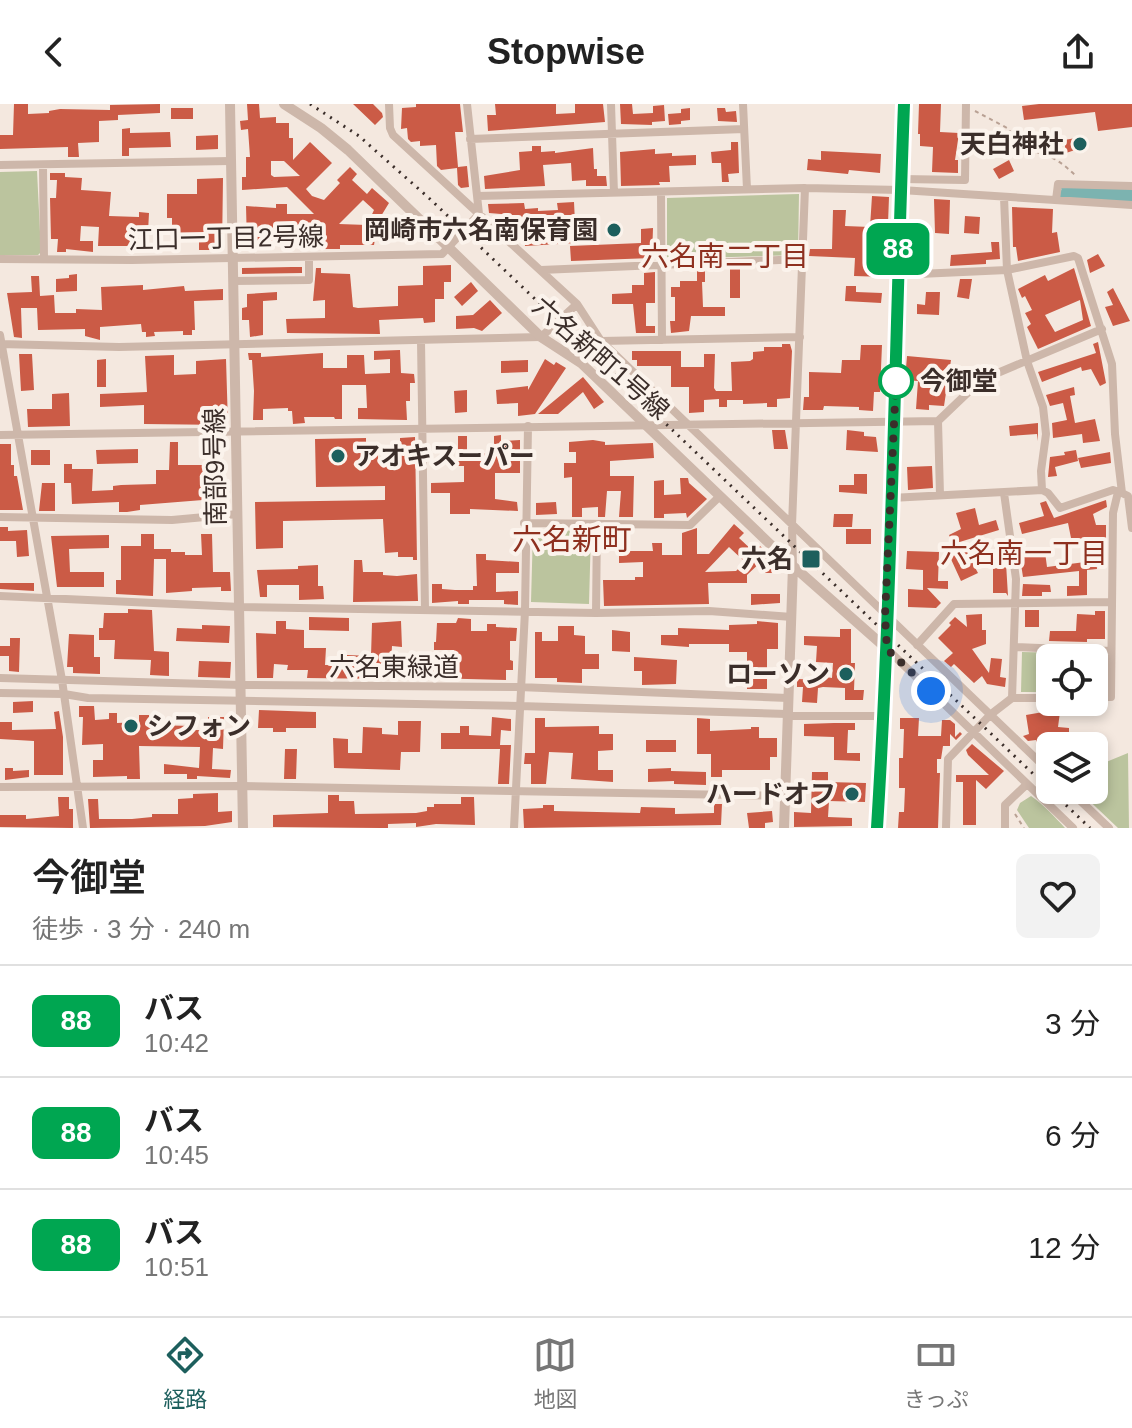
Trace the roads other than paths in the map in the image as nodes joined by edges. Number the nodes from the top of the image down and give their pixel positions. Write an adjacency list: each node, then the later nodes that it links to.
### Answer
1 (230, 104): 12 (street, 南部9号線)
2 (284, 104): 26 (street, 六名新町1号線)
3 (389, 104): 25 (street)
4 (467, 104): 11 (street)
5 (611, 104): 10 (street)
6 (743, 104): 9 (street)
7 (904, 104): 15 (main road)
8 (967, 106): 15 (street)
9 (744, 129): 10 (street); 18 (street)
10 (612, 134): 11 (street); 19 (street)
11 (470, 139): 21 (street)
12 (230, 161): 14 (street); 30 (street, 南部9号線)
13 (0, 165): 14 (street)
14 (43, 166): 29 (street)
15 (901, 185): 17 (street); 22 (street); 35 (main road)
16 (1132, 186): 23 (street)
17 (805, 188): 18 (street); 31 (street)
18 (747, 189): 20 (street)
19 (614, 193): 20 (street); 21 (street)
20 (661, 193): 32 (street)
21 (477, 196): 25 (street)
22 (1004, 197): 23 (street); 34 (street)
23 (1056, 200): 24 (street)
24 (1132, 205)
25 (479, 214): 26 (street); 33 (street)
26 (449, 246): 27 (street, 江口一丁目2号線); 39 (street, 六名新町1号線)
27 (309, 257): 30 (street, 江口一丁目2号線); 36 (street)
28 (0, 259): 29 (street, 江口一丁目2号線)
29 (44, 259): 30 (street, 江口一丁目2号線)
30 (233, 259): 36 (street, 南部9号線)
31 (802, 259): 32 (street); 40 (street)
32 (662, 265): 33 (street); 41 (street)
33 (541, 270): 37 (street)
34 (1007, 270): 35 (street); 38 (street); 46 (street)
35 (897, 275): 48 (main road)
36 (233, 281): 45 (street, 南部9号線)
37 (577, 304): 39 (street); 44 (street)
38 (1102, 329): 46 (street); 58 (street)
39 (541, 337): 43 (street); 49 (street, 六名新町1号線)
40 (800, 337): 41 (street); 51 (street)
41 (662, 340): 44 (street)
42 (0, 341): 45 (street); 56 (street)
43 (421, 341): 45 (street); 53 (street)
44 (601, 341): 50 (street)
45 (233, 343): 54 (street, 南部9号線)
46 (1027, 361): 47 (street); 57 (street)
47 (938, 421): 48 (street); 60 (street)
48 (895, 423): 51 (street); 62 (main road)
49 (645, 425): 50 (street); 52 (street); 61 (street, 六名新町1号線)
50 (688, 425): 51 (street); 68 (street)
51 (798, 425): 68 (street)
52 (528, 426): 53 (street); 66 (street)
53 (423, 429): 54 (street); 76 (street)
54 (236, 431): 56 (street); 63 (street, 南部9号線)
55 (0, 435): 56 (street)
56 (17, 436): 64 (street)
57 (1042, 490): 58 (street); 59 (street)
58 (1120, 492): 69 (street); 73 (street)
59 (1004, 493): 60 (street); 74 (street)
60 (940, 495): 62 (street)
61 (720, 496): 67 (street); 70 (street, 六名新町1号線)
62 (891, 498): 79 (main road)
63 (238, 514): 64 (street); 75 (street, 南部9号線)
64 (33, 516): 65 (street); 72 (street)
65 (0, 517)
66 (524, 523): 67 (street); 77 (street)
67 (597, 524): 78 (street)
68 (792, 525): 70 (street); 79 (street)
69 (1132, 528)
70 (793, 566): 80 (street); 83 (street, 六名新町1号線)
71 (0, 596): 72 (street)
72 (46, 599): 75 (street); 86 (street)
73 (1110, 602): 74 (street); 84 (street)
74 (1016, 604): 81 (street); 82 (street)
75 (241, 607): 76 (street); 87 (street, 南部9号線)
76 (425, 609): 77 (street)
77 (525, 611): 78 (street); 88 (street)
78 (596, 613): 80 (street)
79 (885, 616): 81 (street); 83 (main road)
80 (792, 617): 92 (street)
81 (917, 645): 98 (street)
82 (1015, 647): 84 (street); 93 (street)
83 (887, 649): 99 (main road); 100 (street)
84 (1111, 651): 91 (street)
85 (0, 678): 86 (street, 六名東緑道)
86 (62, 680): 87 (street, 六名東緑道); 90 (street)
87 (241, 685): 88 (street, 六名東緑道); 95 (street, 南部9号線)
88 (519, 687): 92 (street, 六名東緑道); 96 (street)
89 (0, 693): 90 (street, 六名東緑道)
90 (64, 694): 95 (street, 六名東緑道); 103 (street)
91 (1108, 697)
92 (788, 698): 97 (street)
93 (1012, 698): 94 (street); 98 (street)
94 (1036, 698)
95 (241, 700): 96 (street, 六名東緑道); 104 (street, 南部9号線)
96 (519, 706): 97 (street, 六名東緑道); 106 (street)
97 (787, 715): 99 (street, 六名東緑道); 107 (street)
98 (990, 715): 100 (street); 101 (street)
99 (884, 716): 113 (main road)
100 (975, 732): 102 (street); 114 (street)
101 (1036, 759)
102 (1027, 784): 115 (street); 116 (street)
103 (77, 785): 104 (street); 105 (street); 109 (street)
104 (242, 786): 106 (street); 110 (street, 南部9号線)
105 (0, 787)
106 (515, 793): 107 (street); 111 (street)
107 (785, 796): 112 (street)
108 (1084, 804): 117 (street)
109 (83, 828)
110 (243, 828)
111 (514, 828)
112 (784, 828)
113 (877, 828)
114 (946, 828)
115 (1005, 828)
116 (1073, 828)
117 (1109, 828)

